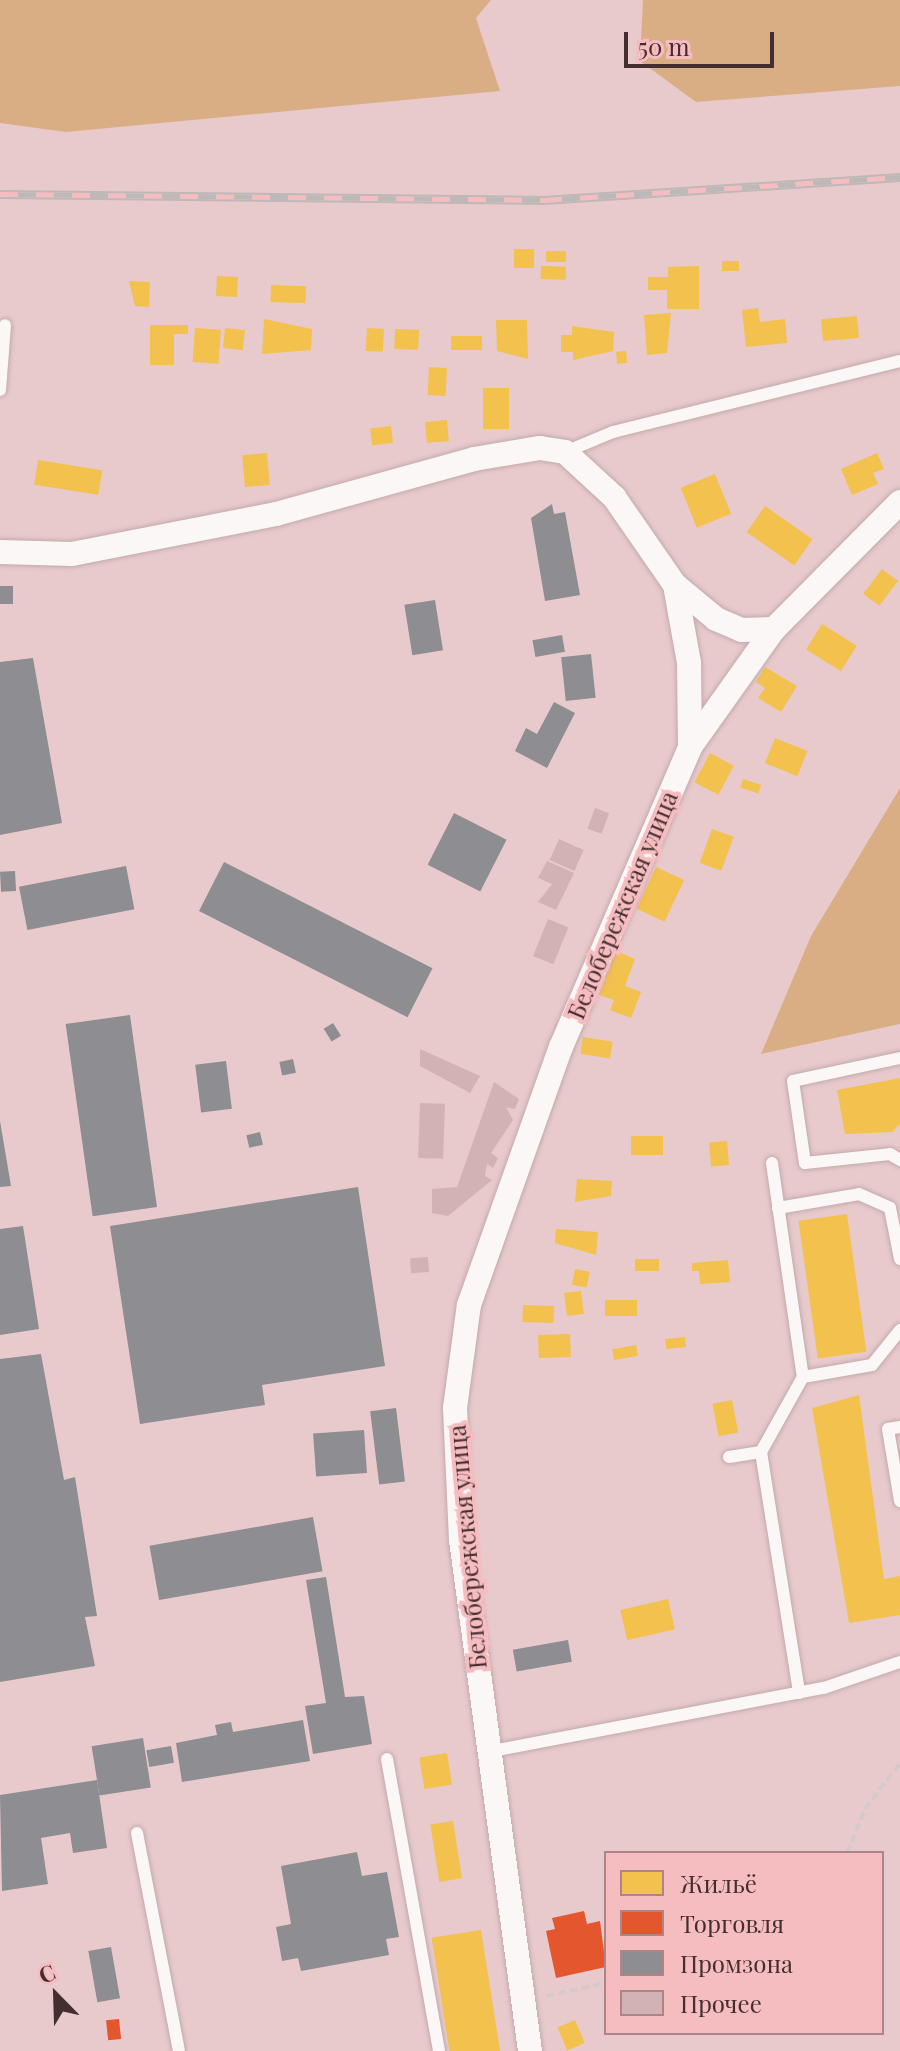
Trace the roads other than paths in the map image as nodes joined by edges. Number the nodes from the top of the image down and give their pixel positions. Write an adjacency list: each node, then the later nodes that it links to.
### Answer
1 (5, 325): 3 (lane)
2 (900, 361): 4 (lane)
3 (0, 390)
4 (565, 452): 6 (street); 7 (street, Белобережская улица)
5 (900, 502): 8 (street, Белобережская улица)
6 (0, 552)
7 (675, 585): 8 (street); 9 (street, Белобережская улица)
8 (774, 629): 9 (street, Белобережская улица)
9 (690, 747): 23 (street, Белобережская улица)
10 (900, 1058): 11 (lane)
11 (900, 1160)
12 (772, 1163): 13 (lane)
13 (778, 1208): 14 (lane); 16 (lane)
14 (900, 1259)
15 (900, 1330): 16 (lane)
16 (803, 1377): 18 (lane)
17 (900, 1427): 20 (lane)
18 (761, 1452): 19 (lane); 22 (lane)
19 (729, 1457)
20 (900, 1501)
21 (900, 1662): 22 (lane)
22 (799, 1693): 23 (lane)
23 (487, 1752): 28 (street, Белобережская улица)
24 (387, 1759): 27 (lane)
25 (137, 1833): 26 (lane)
26 (179, 2051)
27 (439, 2051)
28 (530, 2051)

